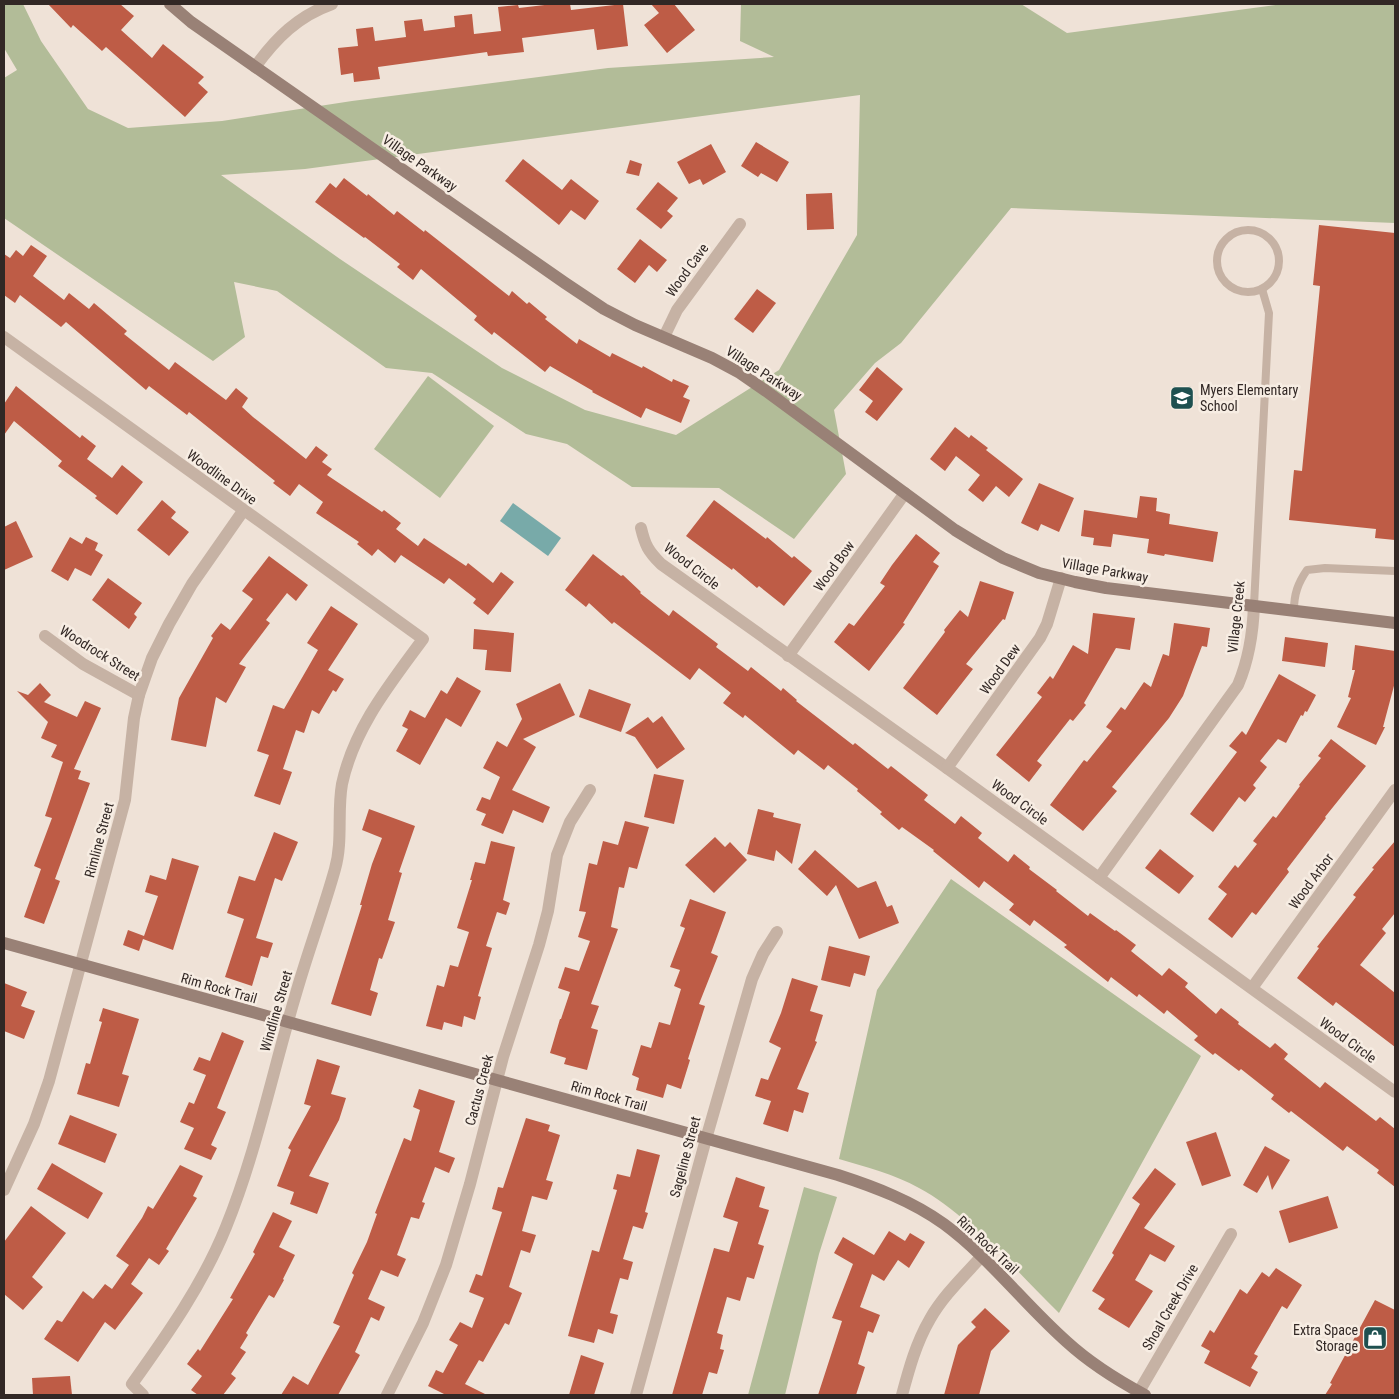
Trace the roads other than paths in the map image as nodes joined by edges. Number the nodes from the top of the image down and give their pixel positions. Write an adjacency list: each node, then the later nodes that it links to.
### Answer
1 (170, 4): 3 (street, Village Parkway)
2 (332, 4): 3 (street)
3 (255, 67): 7 (street, Village Parkway)
4 (740, 224): 7 (street, Wood Cave)
5 (1262, 289): 5 (lane); 13 (lane, Village Creek)
6 (4, 337): 9 (street, Woodline Drive)
7 (664, 337): 8 (street, Village Parkway)
8 (905, 492): 12 (street, Village Parkway); 18 (street, Wood Bow)
9 (243, 511): 17 (street, Woodline Drive); 19 (street, Rimline Street)
10 (641, 528): 18 (street, Wood Circle)
11 (1395, 571): 14 (lane)
12 (1061, 578): 13 (street, Village Parkway); 20 (street, Wood Dew)
13 (1254, 605): 14 (street, Village Parkway); 23 (street, Village Creek)
14 (1294, 610): 15 (street, Village Parkway)
15 (1395, 623)
16 (45, 636): 19 (street, Woodrock Street)
17 (423, 639): 28 (street, Windline Street)
18 (788, 656): 20 (street, Wood Circle)
19 (139, 695): 26 (street, Rimline Street)
20 (947, 768): 23 (street, Wood Circle)
21 (590, 790): 29 (street, Cactus Creek)
22 (1395, 790): 27 (street, Wood Arbor)
23 (1099, 878): 27 (street, Wood Circle)
24 (777, 932): 31 (street, Sageline Street)
25 (4, 943): 26 (street, Rim Rock Trail)
26 (80, 964): 28 (street, Rim Rock Trail); 32 (street, Rimline Street)
27 (1252, 988): 30 (street, Wood Circle)
28 (288, 1023): 29 (street, Rim Rock Trail); 36 (street, Windline Street)
29 (496, 1080): 31 (street, Rim Rock Trail); 37 (street, Cactus Creek)
30 (1395, 1092)
31 (706, 1139): 34 (street, Rim Rock Trail); 38 (street, Sageline Street)
32 (4, 1190)
33 (1231, 1234): 35 (street, Shoal Creek Drive)
34 (980, 1256): 35 (street, Rim Rock Trail); 39 (street)
35 (1140, 1394)
36 (143, 1395)
37 (387, 1395)
38 (636, 1395)
39 (902, 1395)

